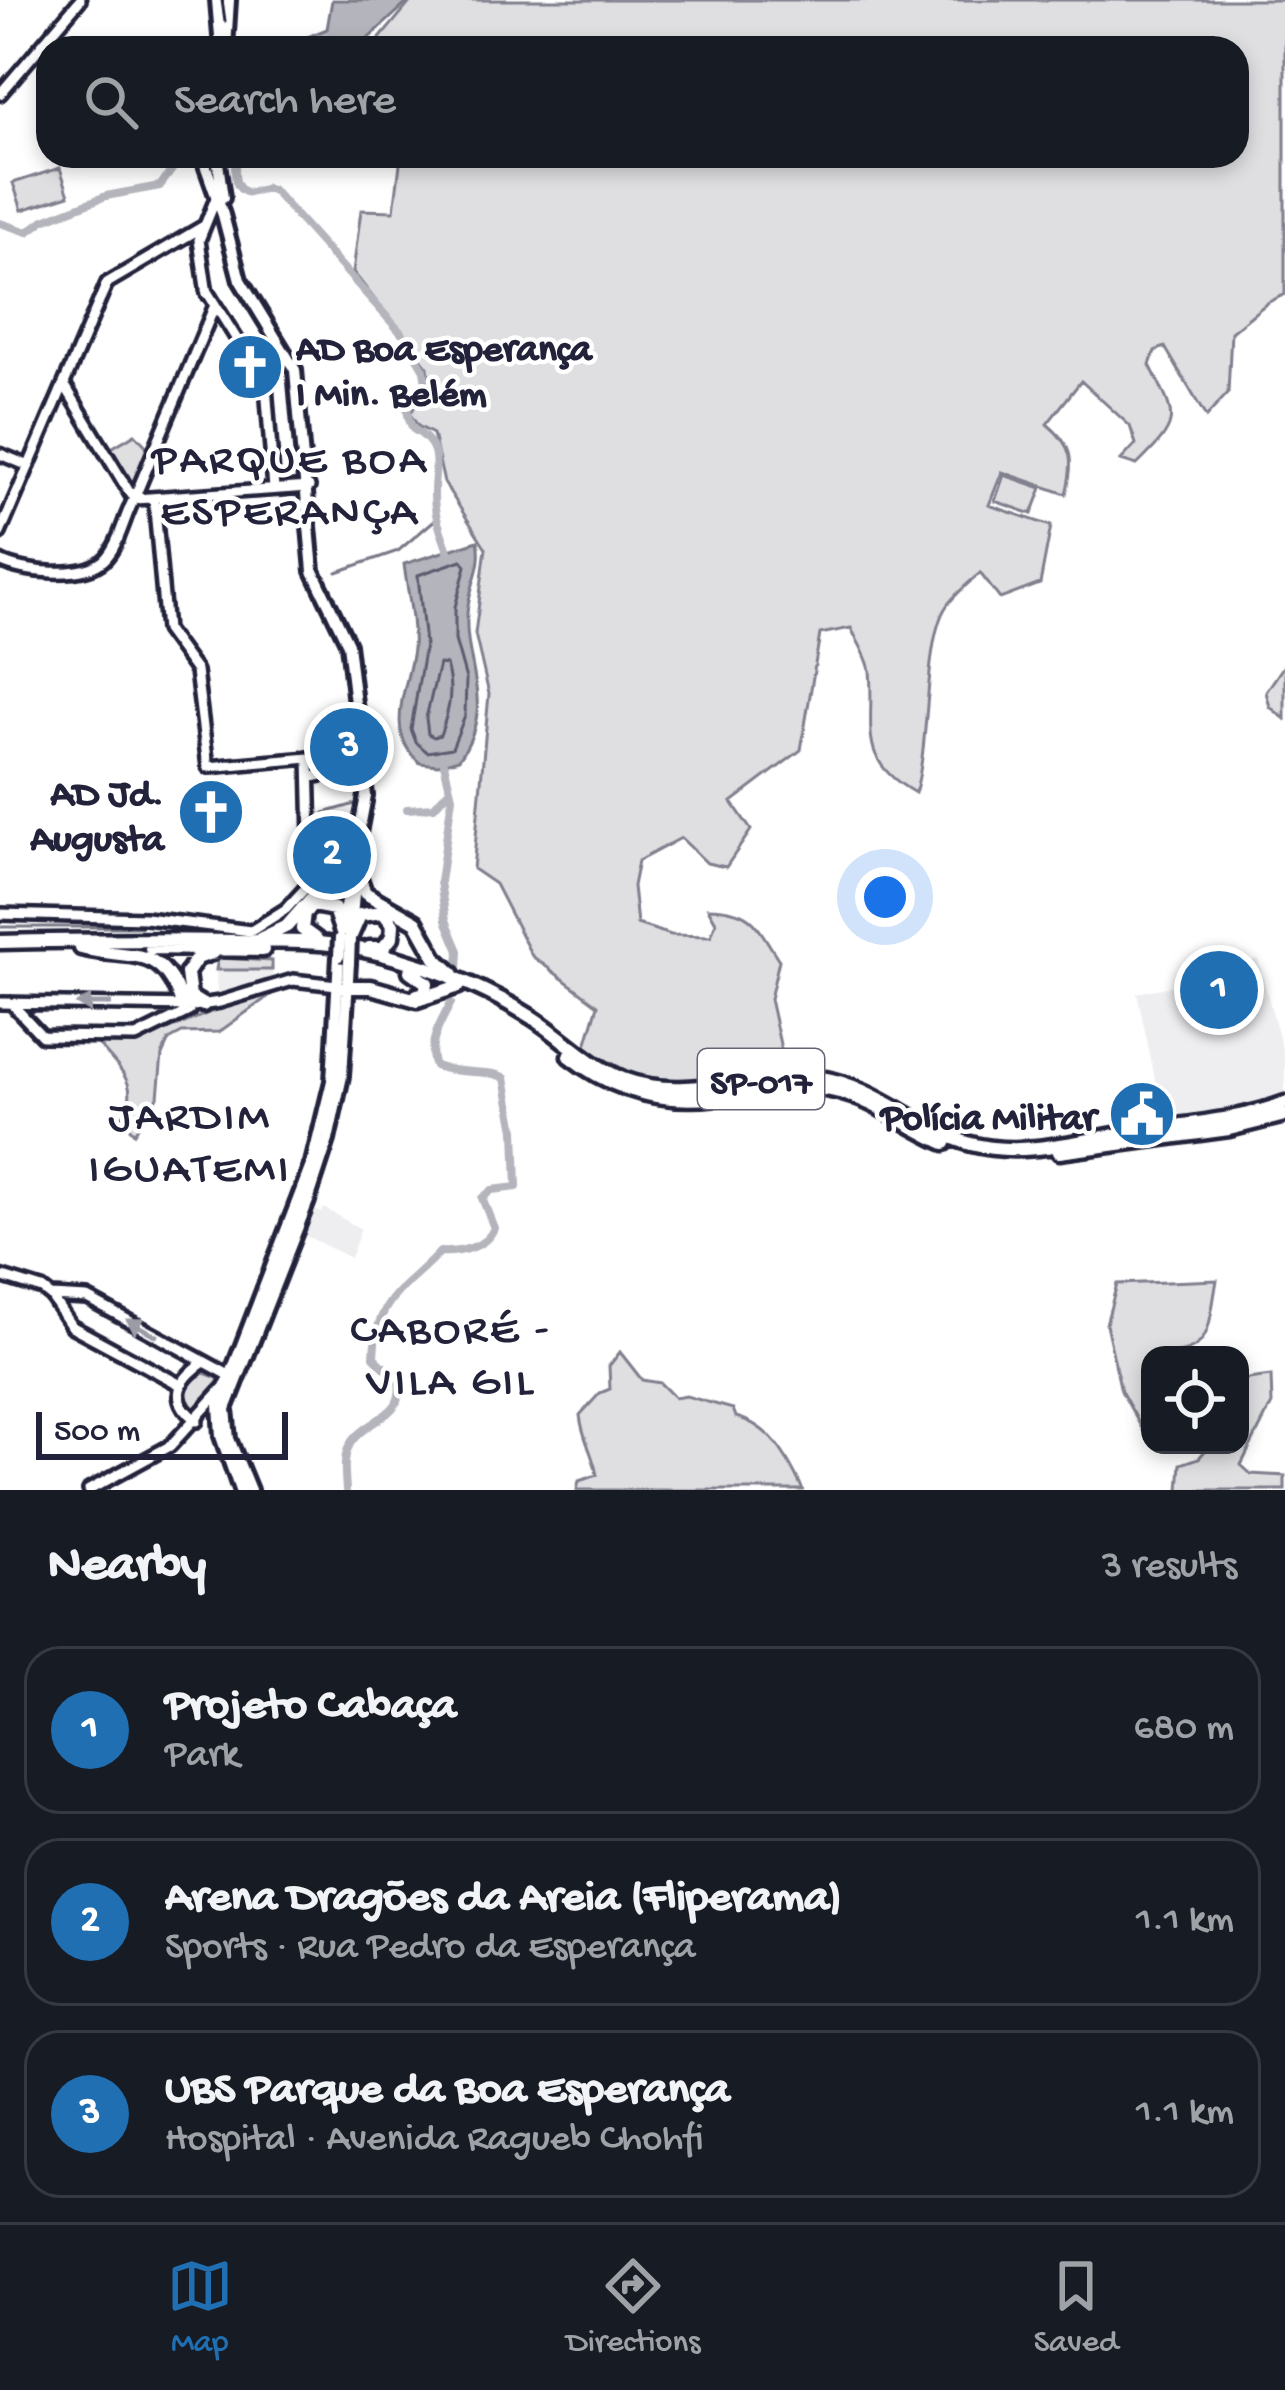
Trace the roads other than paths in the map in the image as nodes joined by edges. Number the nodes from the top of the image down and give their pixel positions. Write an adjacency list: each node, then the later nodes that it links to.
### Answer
1 (80, 0): 2 (street)
2 (49, 36)
3 (36, 52): 4 (street)
4 (0, 94)
5 (206, 168): 7 (main road)
6 (217, 168): 7 (main road)
7 (217, 201): 8 (street); 13 (main road)
8 (202, 230): 9 (street); 10 (street)
9 (212, 305): 14 (street); 15 (street)
10 (64, 384): 12 (street); 15 (street)
11 (0, 454): 12 (street)
12 (29, 466): 16 (street)
13 (307, 487): 14 (street); 18 (main road); 20 (main road)
14 (274, 489): 15 (street)
15 (136, 495): 17 (street); 19 (street)
16 (0, 533)
17 (0, 561)
18 (364, 767): 19 (street); 20 (main road); 21 (main road)
19 (312, 777): 22 (street)
20 (371, 788): 21 (main road)
21 (354, 872): 23 (main road); 24 (highway); 30 (highway)
22 (0, 914)
23 (344, 940): 24 (highway, SP-017); 28 (main road, bridge); 30 (highway, SP-017)
24 (247, 941): 25 (highway, SP-017)
25 (0, 945): 26 (highway, SP-017)
26 (81, 949): 27 (highway, SP-017); 35 (highway)
27 (228, 950): 29 (highway, SP-017); 35 (highway)
28 (344, 960): 31 (main road); 32 (highway)
29 (410, 970): 30 (highway, SP-017); 33 (highway)
30 (458, 983): 33 (highway); 39 (highway, SP-017); 39 (highway, SP-017)
31 (341, 987): 32 (highway); 35 (street); 36 (main road); 37 (main road)
32 (371, 987): 33 (highway)
33 (411, 998)
34 (6, 1003): 35 (street, one-way to 34); 35 (street)
35 (191, 1007)
36 (335, 1051): 37 (main road); 43 (main road)
37 (344, 1063): 45 (main road)
38 (1277, 1111): 39 (highway, SP-017); 39 (highway, SP-017)
39 (1084, 1145)
40 (0, 1276): 41 (street)
41 (57, 1300): 42 (street, one-way to 41); 44 (street)
42 (204, 1362): 43 (street); 44 (street)
43 (227, 1380): 45 (main road); 46 (street)
44 (179, 1384): 46 (street)
45 (225, 1403): 46 (street); 48 (main road); 48 (main road)
46 (196, 1419): 47 (street)
47 (93, 1490)
48 (245, 1490)

